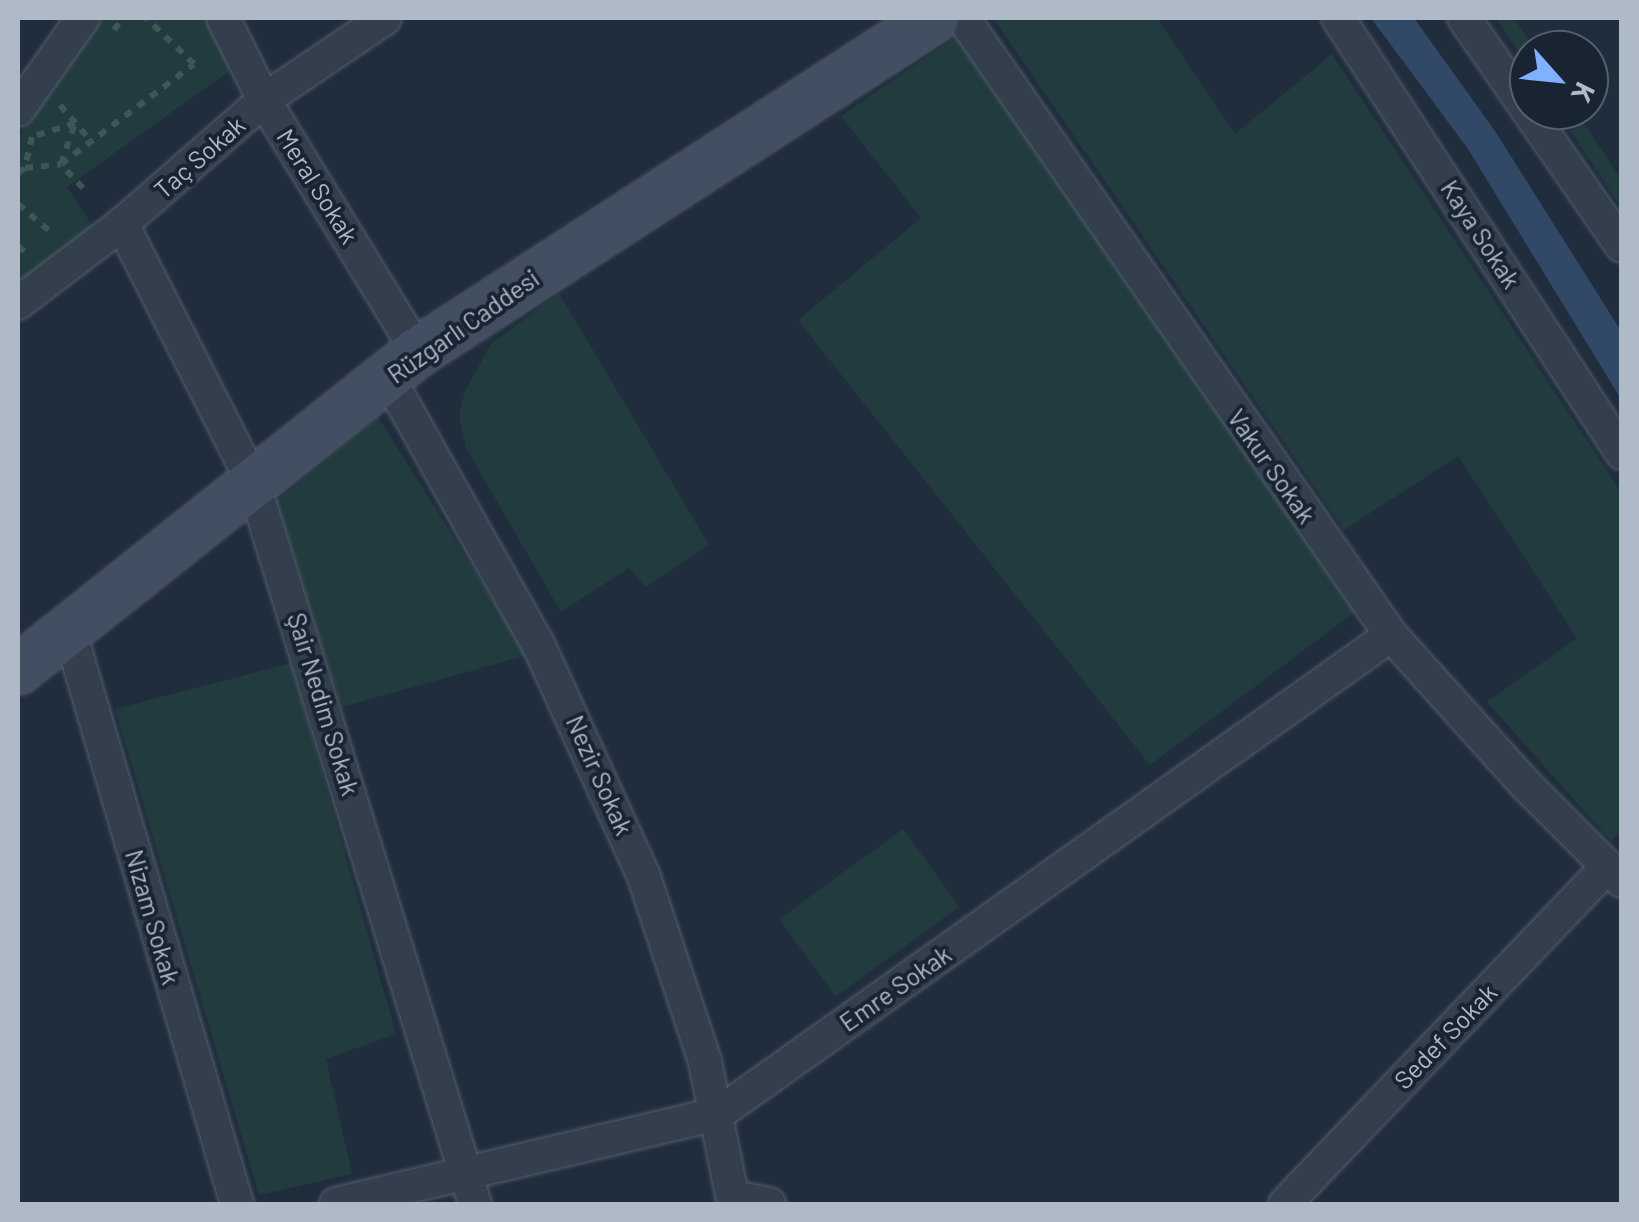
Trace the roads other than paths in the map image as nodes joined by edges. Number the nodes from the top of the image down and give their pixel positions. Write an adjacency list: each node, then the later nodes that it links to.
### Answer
1 (82, 18): 9 (street)
2 (224, 18): 8 (street, Meral Sokak)
3 (385, 18): 8 (street, Taç Sokak)
4 (934, 18): 13 (street, Rüzgarlı Caddesi)
5 (963, 18): 17 (street, Vakur Sokak)
6 (1338, 18): 14 (street, Kaya Sokak)
7 (1464, 18): 11 (street)
8 (264, 100): 10 (street, Taç Sokak); 13 (street, Meral Sokak)
9 (18, 110)
10 (122, 224): 12 (street, Taç Sokak); 15 (street, Şair Nedim Sokak)
11 (1622, 246)
12 (18, 303)
13 (403, 365): 15 (street, Rüzgarlı Caddesi); 20 (street, Nezir Sokak)
14 (1622, 452)
15 (252, 482): 16 (street, Rüzgarlı Caddesi); 21 (street, Şair Nedim Sokak)
16 (70, 629): 18 (street, Rüzgarlı Caddesi); 23 (street, Nizam Sokak)
17 (1392, 635): 19 (street, Vakur Sokak); 20 (street, Emre Sokak)
18 (18, 670)
19 (1614, 875): 27 (street, Sedef Sokak)
20 (718, 1114): 21 (street, Emre Sokak); 22 (street, Nezir Sokak)
21 (465, 1170): 24 (street, Emre Sokak); 25 (street, Şair Nedim Sokak)
22 (734, 1201): 26 (street)
23 (237, 1204)
24 (336, 1204)
25 (475, 1204)
26 (769, 1204)
27 (1286, 1204)

